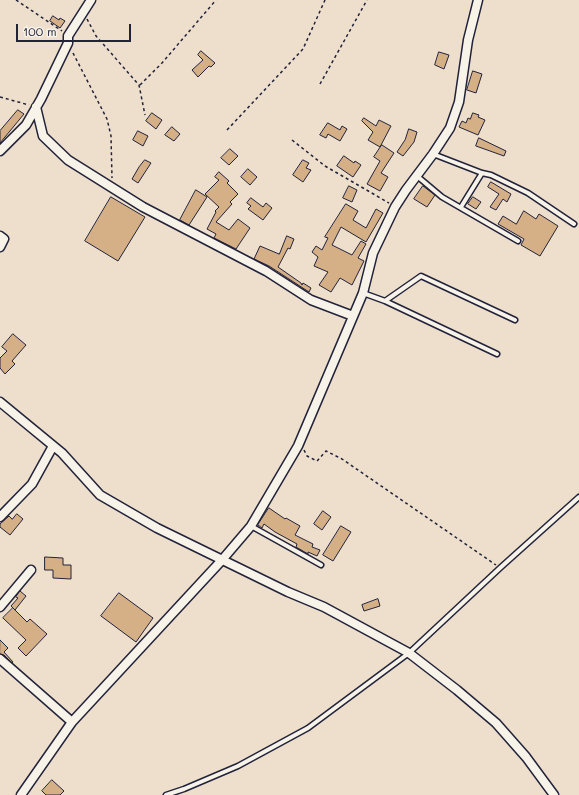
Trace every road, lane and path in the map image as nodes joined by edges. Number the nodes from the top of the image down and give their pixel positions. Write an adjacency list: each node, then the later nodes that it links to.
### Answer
1 (16, 0): 8 (path)
2 (91, 0): 7 (street)
3 (216, 0): 10 (path)
4 (325, 0): 14 (path)
5 (367, 0): 9 (path)
6 (478, 0): 17 (street)
7 (84, 12): 8 (street); 10 (path)
8 (68, 40): 12 (street); 20 (path)
9 (320, 84)
10 (139, 85): 13 (path)
11 (0, 97): 12 (path)
12 (36, 107): 16 (street); 20 (street)
13 (145, 114)
14 (227, 130)
15 (292, 140): 21 (path)
16 (0, 151)
17 (433, 154): 18 (lane); 19 (street)
18 (482, 173): 22 (lane); 23 (lane)
19 (417, 176): 21 (street); 22 (lane)
20 (112, 188): 29 (street)
21 (395, 207): 27 (street)
22 (460, 207): 25 (lane)
23 (574, 224)
24 (0, 236): 26 (street)
25 (518, 241)
26 (0, 247)
27 (363, 293): 28 (lane); 29 (street)
28 (385, 301): 30 (lane); 31 (lane)
29 (353, 316): 34 (street)
30 (515, 320)
31 (497, 354)
32 (0, 402): 33 (street)
33 (53, 446): 36 (street); 38 (street)
34 (298, 446): 37 (street); 40 (path)
35 (579, 497): 40 (lane)
36 (0, 517)
37 (251, 526): 38 (street); 39 (lane)
38 (222, 560): 43 (street); 45 (street)
39 (321, 565)
40 (500, 568): 43 (lane)
41 (31, 570): 42 (street)
42 (0, 607)
43 (409, 653): 47 (lane); 48 (street)
44 (0, 659): 45 (street)
45 (72, 722): 46 (street)
46 (21, 795)
47 (166, 795)
48 (554, 795)

